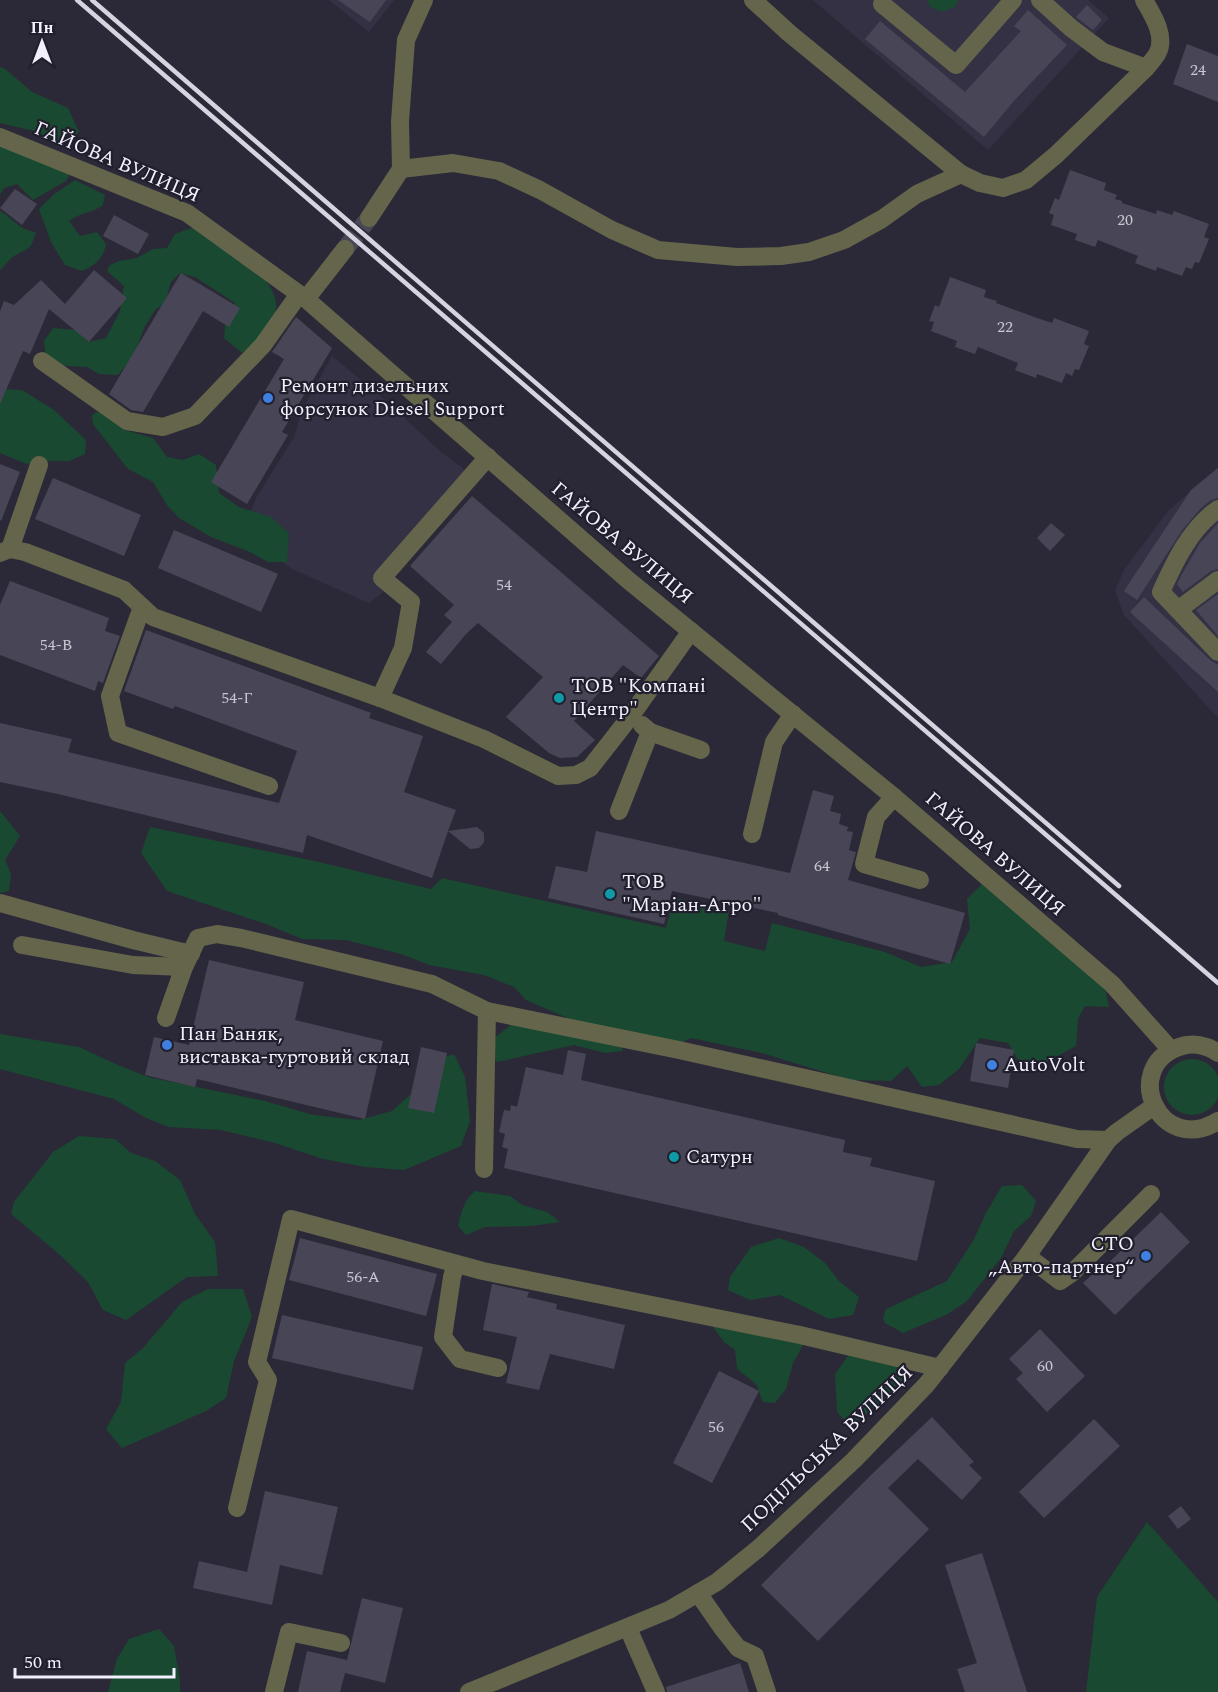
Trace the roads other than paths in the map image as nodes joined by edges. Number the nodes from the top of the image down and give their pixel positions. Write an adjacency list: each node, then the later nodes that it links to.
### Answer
1 (424, 0): 9 (street)
2 (753, 0): 10 (street)
3 (1013, 0): 6 (street)
4 (1040, 0): 7 (street)
5 (1144, 0): 7 (street)
6 (882, 4)
7 (1146, 68): 10 (street)
8 (0, 137): 13 (street, ГАЙОВА ВУЛИЦЯ)
9 (401, 169): 10 (street); 11 (street)
10 (961, 174)
11 (369, 218)
12 (345, 249): 13 (street)
13 (303, 297): 14 (street); 15 (street, ГАЙОВА ВУЛИЦЯ)
14 (42, 361)
15 (488, 457): 22 (street, ГАЙОВА ВУЛИЦЯ); 24 (street)
16 (39, 465): 18 (street)
17 (1218, 509): 21 (street)
18 (5, 551): 20 (street)
19 (1218, 580): 21 (street)
20 (142, 607): 24 (street); 29 (street)
21 (1178, 610): 23 (street)
22 (691, 631): 25 (street, ГАЙОВА ВУЛИЦЯ); 26 (street)
23 (1217, 649)
24 (380, 698): 26 (street)
25 (793, 714): 30 (street, ГАЙОВА ВУЛИЦЯ); 32 (street)
26 (630, 717): 27 (street)
27 (650, 732): 28 (street); 31 (street)
28 (701, 750)
29 (269, 786)
30 (894, 798): 33 (street); 39 (street, ГАЙОВА ВУЛИЦЯ)
31 (620, 811)
32 (752, 834)
33 (920, 880)
34 (0, 903): 36 (street)
35 (22, 945): 36 (street)
36 (188, 960): 37 (street); 38 (street)
37 (487, 1011): 43 (street); 44 (street)
38 (166, 1018)
39 (1171, 1050): 40 (street); 41 (street)
40 (1218, 1053)
41 (1154, 1106): 42 (street); 43 (street, ПОДІЛЬСЬКА ВУЛИЦЯ)
42 (1218, 1121)
43 (1108, 1140): 46 (street, ПОДІЛЬСЬКА ВУЛИЦЯ)
44 (484, 1169)
45 (1151, 1194): 46 (street)
46 (1027, 1256): 49 (street, ПОДІЛЬСЬКА ВУЛИЦЯ)
47 (456, 1264): 48 (street); 49 (street); 50 (street)
48 (498, 1368)
49 (940, 1368): 51 (street, ПОДІЛЬСЬКА ВУЛИЦЯ)
50 (237, 1508)
51 (698, 1593): 52 (street, ПОДІЛЬСЬКА ВУЛИЦЯ); 57 (street)
52 (628, 1628): 55 (street, ПОДІЛЬСЬКА ВУЛИЦЯ); 56 (street)
53 (341, 1643): 54 (street)
54 (274, 1692)
55 (469, 1692)
56 (656, 1692)
57 (767, 1692)

